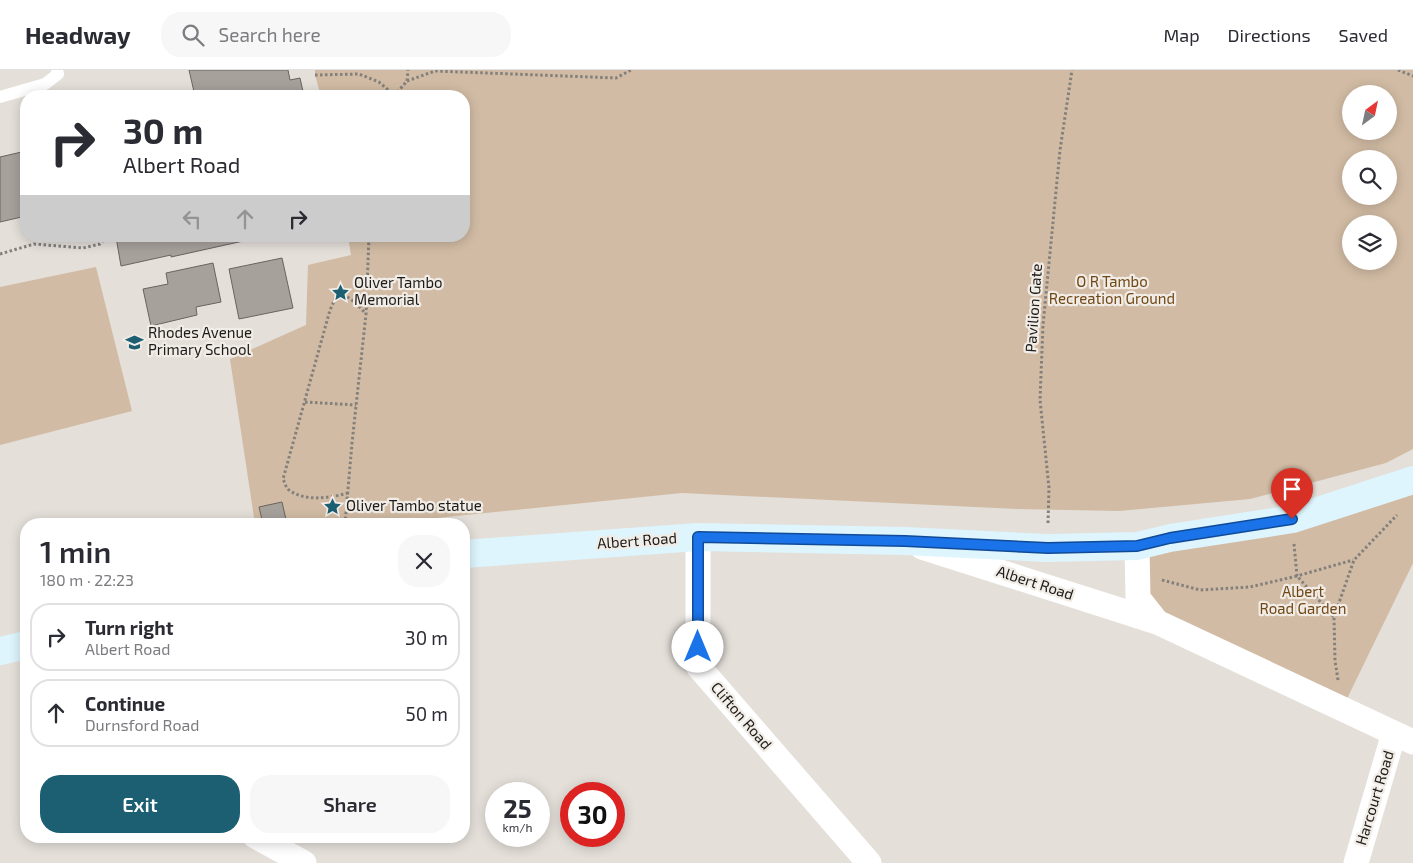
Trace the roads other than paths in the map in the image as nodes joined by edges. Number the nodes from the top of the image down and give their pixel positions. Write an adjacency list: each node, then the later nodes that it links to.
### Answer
1 (57, 70): 2 (lane)
2 (24, 90)
3 (20, 91): 4 (lane)
4 (0, 97)
5 (1413, 480): 8 (main road)
6 (698, 537): 7 (main road, Albert Road); 9 (main road, Albert Road); 16 (street, Clifton Road)
7 (905, 541): 8 (main road); 10 (street, Albert Road)
8 (1137, 546): 10 (street, Albert Road)
9 (470, 554)
10 (1157, 622): 13 (street, Albert Road)
11 (20, 646): 12 (main road)
12 (0, 651)
13 (1404, 738): 17 (street, Harcourt Road)
14 (268, 843): 15 (street)
15 (304, 863)
16 (869, 863)
17 (1356, 863)

